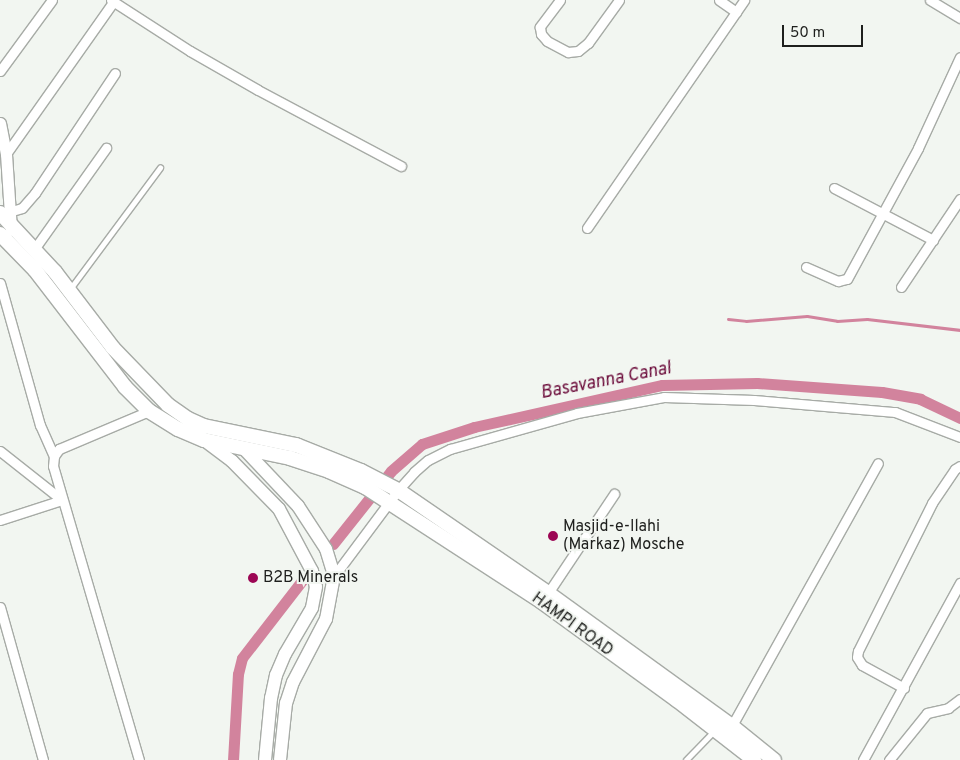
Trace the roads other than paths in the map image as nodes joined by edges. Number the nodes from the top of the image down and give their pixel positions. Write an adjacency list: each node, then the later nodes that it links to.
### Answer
1 (52, 0): 11 (street)
2 (560, 0): 3 (street)
3 (619, 0)
4 (720, 0): 8 (street)
5 (744, 0): 8 (street)
6 (930, 0): 9 (street)
7 (113, 1): 15 (street); 16 (street)
8 (736, 12): 22 (street)
9 (960, 18)
10 (960, 57): 21 (street)
11 (0, 71)
12 (115, 73): 20 (street)
13 (0, 122): 15 (street)
14 (106, 148): 25 (street)
15 (6, 154): 20 (street)
16 (401, 166)
17 (160, 168): 29 (lane)
18 (834, 188): 21 (street)
19 (960, 199): 24 (street)
20 (8, 216): 23 (street); 25 (main road)
21 (883, 216): 24 (street); 26 (street)
22 (587, 228)
23 (5, 239): 30 (main road)
24 (933, 240): 28 (street)
25 (35, 248): 29 (main road)
26 (806, 267)
27 (0, 282): 35 (street)
28 (901, 287)
29 (68, 291): 38 (main road)
30 (149, 411): 32 (main road); 35 (street)
31 (956, 435): 39 (street)
32 (204, 440): 33 (main road); 53 (main road)
33 (245, 450): 38 (main road); 44 (main road)
34 (0, 451): 41 (street)
35 (54, 456): 41 (street)
36 (878, 463): 50 (street)
37 (960, 466): 48 (street)
38 (369, 482): 39 (main road); 42 (main road, HAMPI ROAD)
39 (394, 488): 42 (street); 46 (main road)
40 (614, 494): 46 (street)
41 (62, 500): 43 (street); 52 (street)
42 (387, 500): 44 (street); 46 (main road, HAMPI ROAD)
43 (0, 520)
44 (334, 576): 54 (main road)
45 (960, 583): 48 (street)
46 (545, 598): 50 (main road, HAMPI ROAD)
47 (0, 607): 51 (street)
48 (904, 688): 58 (street)
49 (960, 699): 59 (street)
50 (724, 731): 55 (lane); 56 (main road, HAMPI ROAD); 57 (main road)
51 (43, 760)
52 (139, 760)
53 (265, 760)
54 (280, 760)
55 (686, 760)
56 (754, 760)
57 (774, 760)
58 (863, 760)
59 (889, 760)

